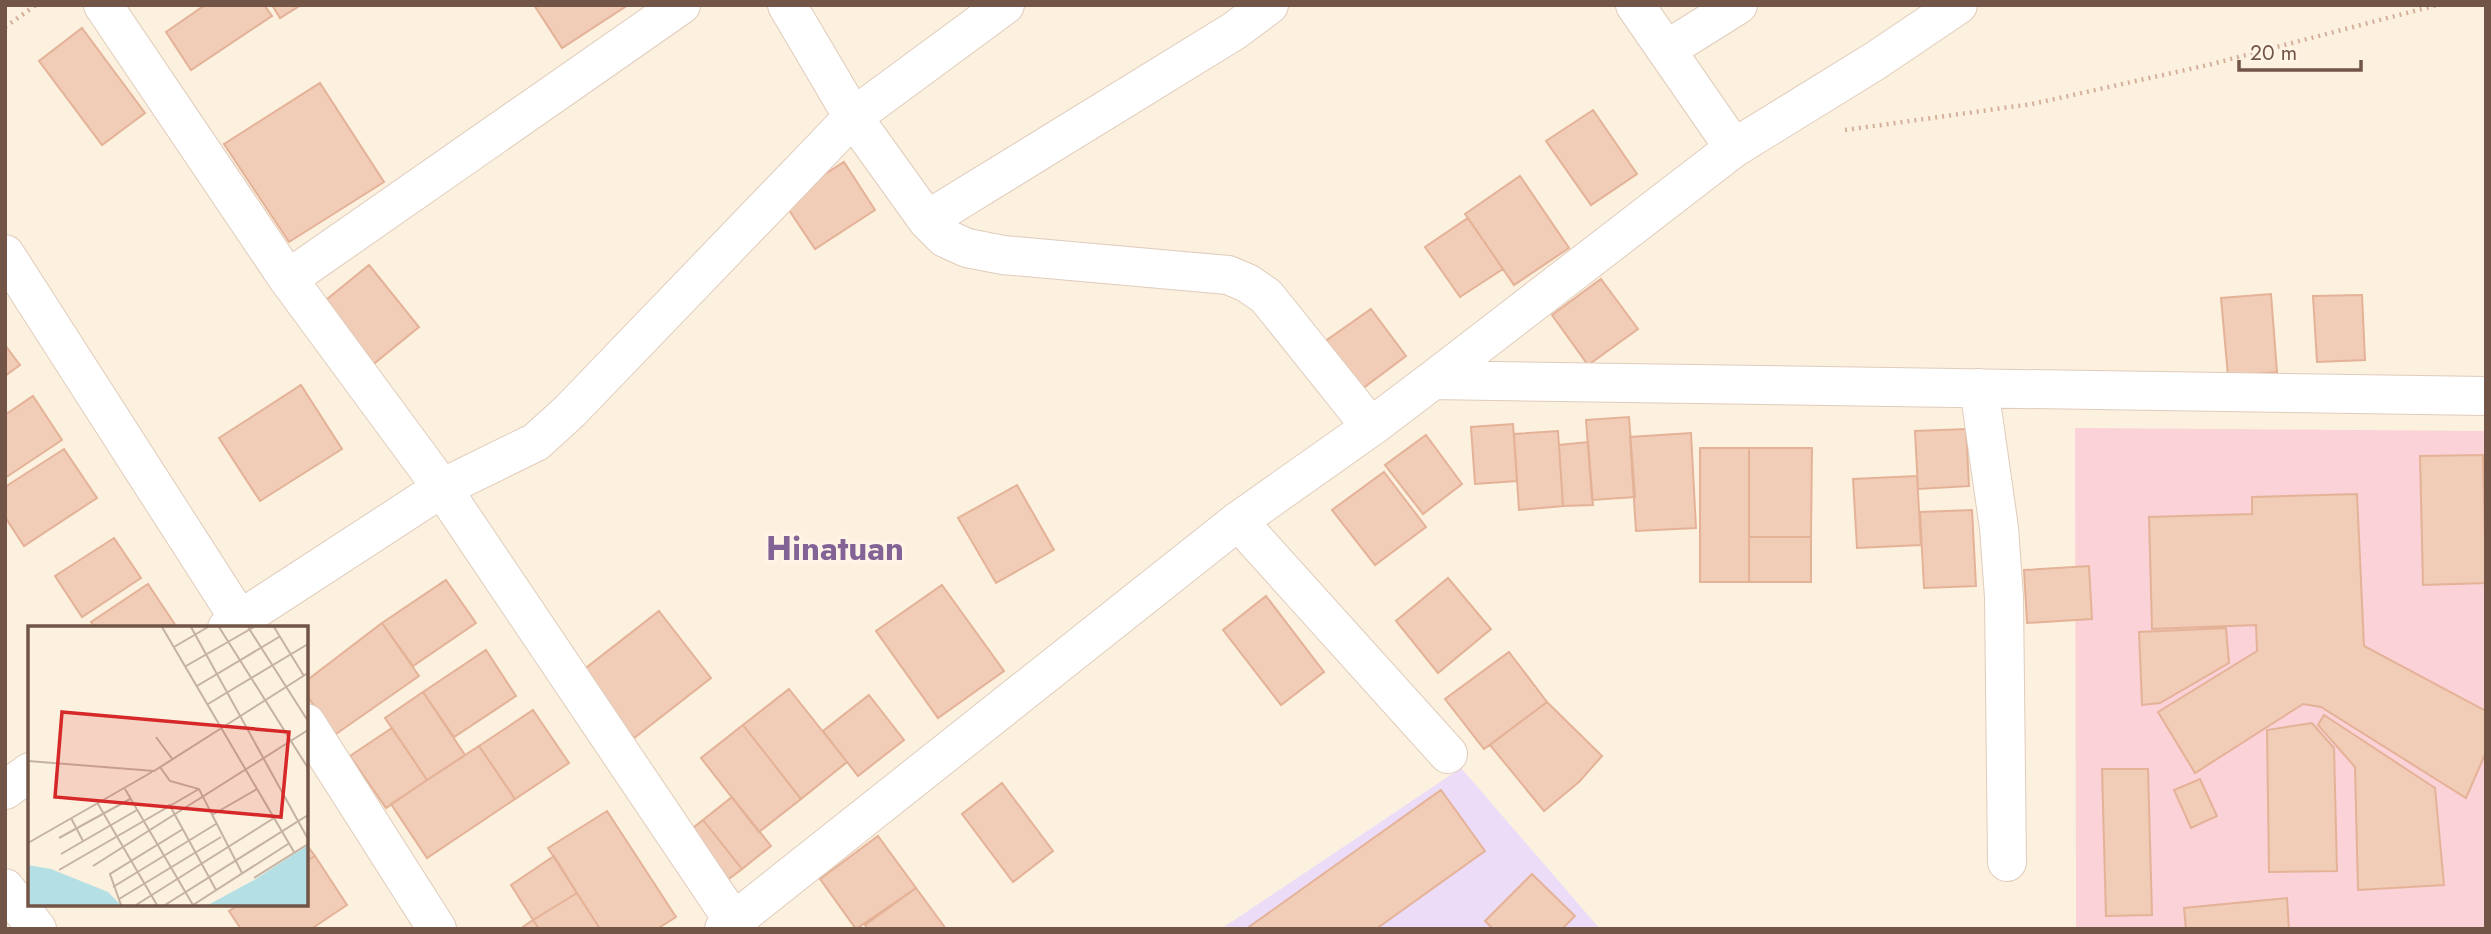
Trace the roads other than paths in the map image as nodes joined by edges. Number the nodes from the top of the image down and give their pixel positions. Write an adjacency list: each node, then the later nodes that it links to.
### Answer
1 (103, 5): 15 (street)
2 (681, 5): 15 (street)
3 (787, 5): 11 (street)
4 (1005, 5): 11 (street)
5 (1269, 5): 9 (street)
6 (1634, 5): 10 (street)
7 (1738, 5): 10 (street)
8 (1958, 5): 12 (street)
9 (1226, 18): 13 (street)
10 (1666, 50): 12 (street)
11 (853, 117): 13 (street); 20 (street)
12 (1734, 148): 16 (street)
13 (927, 220): 19 (street)
14 (5, 254): 22 (street)
15 (288, 279): 20 (street)
16 (1433, 380): 17 (street); 19 (street)
17 (1979, 388): 18 (street); 27 (street)
18 (2486, 396)
19 (1371, 427): 21 (street)
20 (442, 488): 22 (street); 29 (street)
21 (1238, 521): 24 (street); 29 (street)
22 (237, 625)
23 (308, 726): 31 (street)
24 (1448, 754)
25 (28, 773): 26 (street)
26 (5, 790)
27 (2007, 862)
28 (5, 888): 30 (street)
29 (732, 926)
30 (37, 929)
31 (437, 929)

